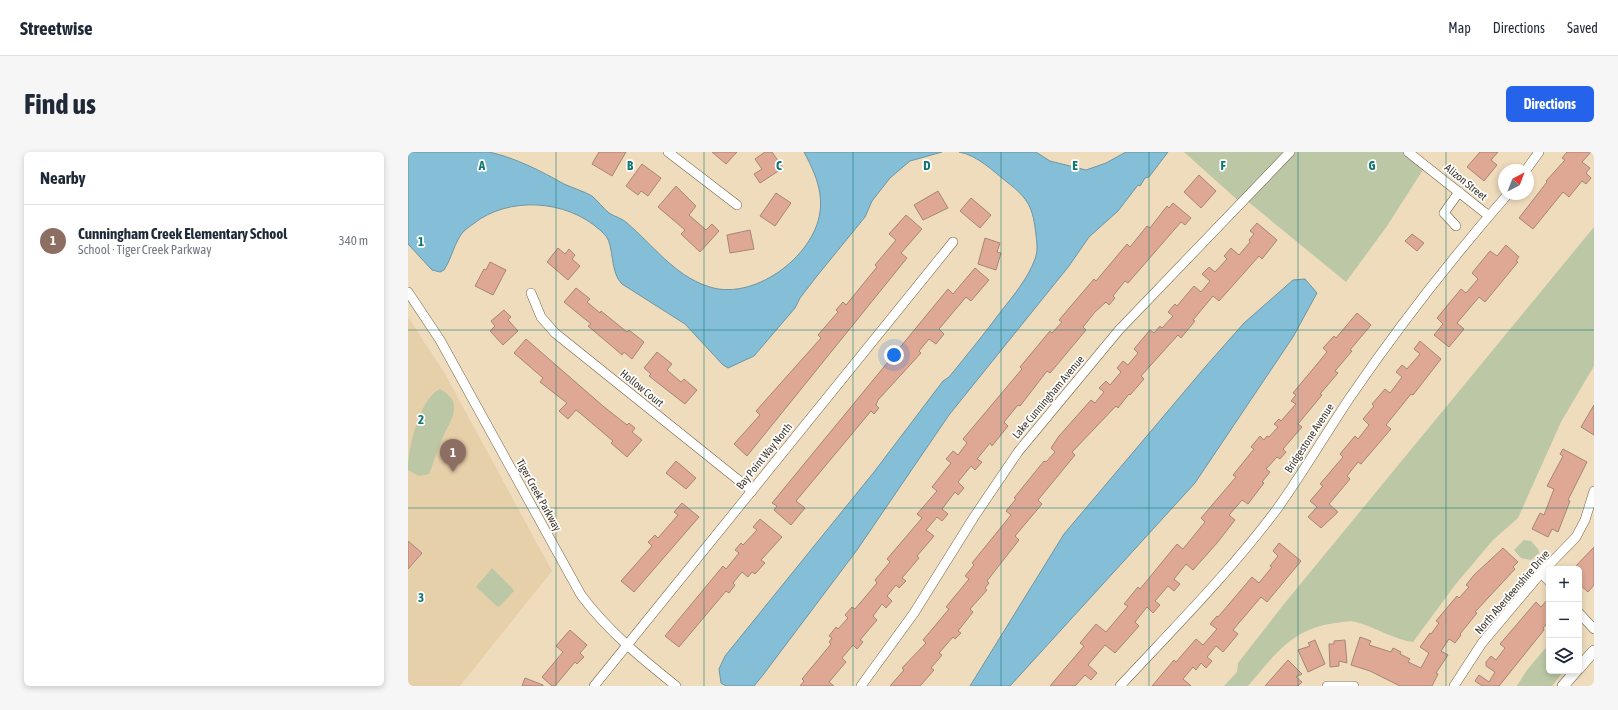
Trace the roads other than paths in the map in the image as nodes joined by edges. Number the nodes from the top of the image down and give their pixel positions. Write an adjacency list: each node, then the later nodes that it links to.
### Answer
1 (668, 152): 8 (street)
2 (1290, 152): 26 (street, Lake Cunningham Avenue)
3 (1408, 152): 6 (street, Alizon Street)
4 (1539, 152): 5 (street)
5 (1530, 164)
6 (1459, 192): 9 (street, Alizon Street); 10 (street)
7 (1503, 200): 9 (street, Bridgestone Avenue)
8 (737, 205)
9 (1489, 216): 27 (street, Bridgestone Avenue)
10 (1456, 226)
11 (953, 242): 14 (street, Bay Point Way North)
12 (408, 292): 20 (street, Tiger Creek Parkway)
13 (531, 293): 14 (street, Hollow Court)
14 (752, 491): 20 (street, Bay Point Way North)
15 (1594, 491): 16 (street, North Aberdeenshire Drive)
16 (1541, 573): 17 (street); 30 (street, North Aberdeenshire Drive)
17 (1546, 578)
18 (1582, 616): 19 (street)
19 (1594, 629)
20 (627, 646): 24 (street, Bay Point Way North); 25 (street, Tiger Creek Parkway)
21 (1594, 651): 22 (main road)
22 (1582, 665)
23 (1573, 674): 31 (main road)
24 (594, 686)
25 (676, 686)
26 (861, 686)
27 (1120, 686)
28 (1327, 686): 29 (street)
29 (1354, 686)
30 (1454, 686)
31 (1563, 686)

